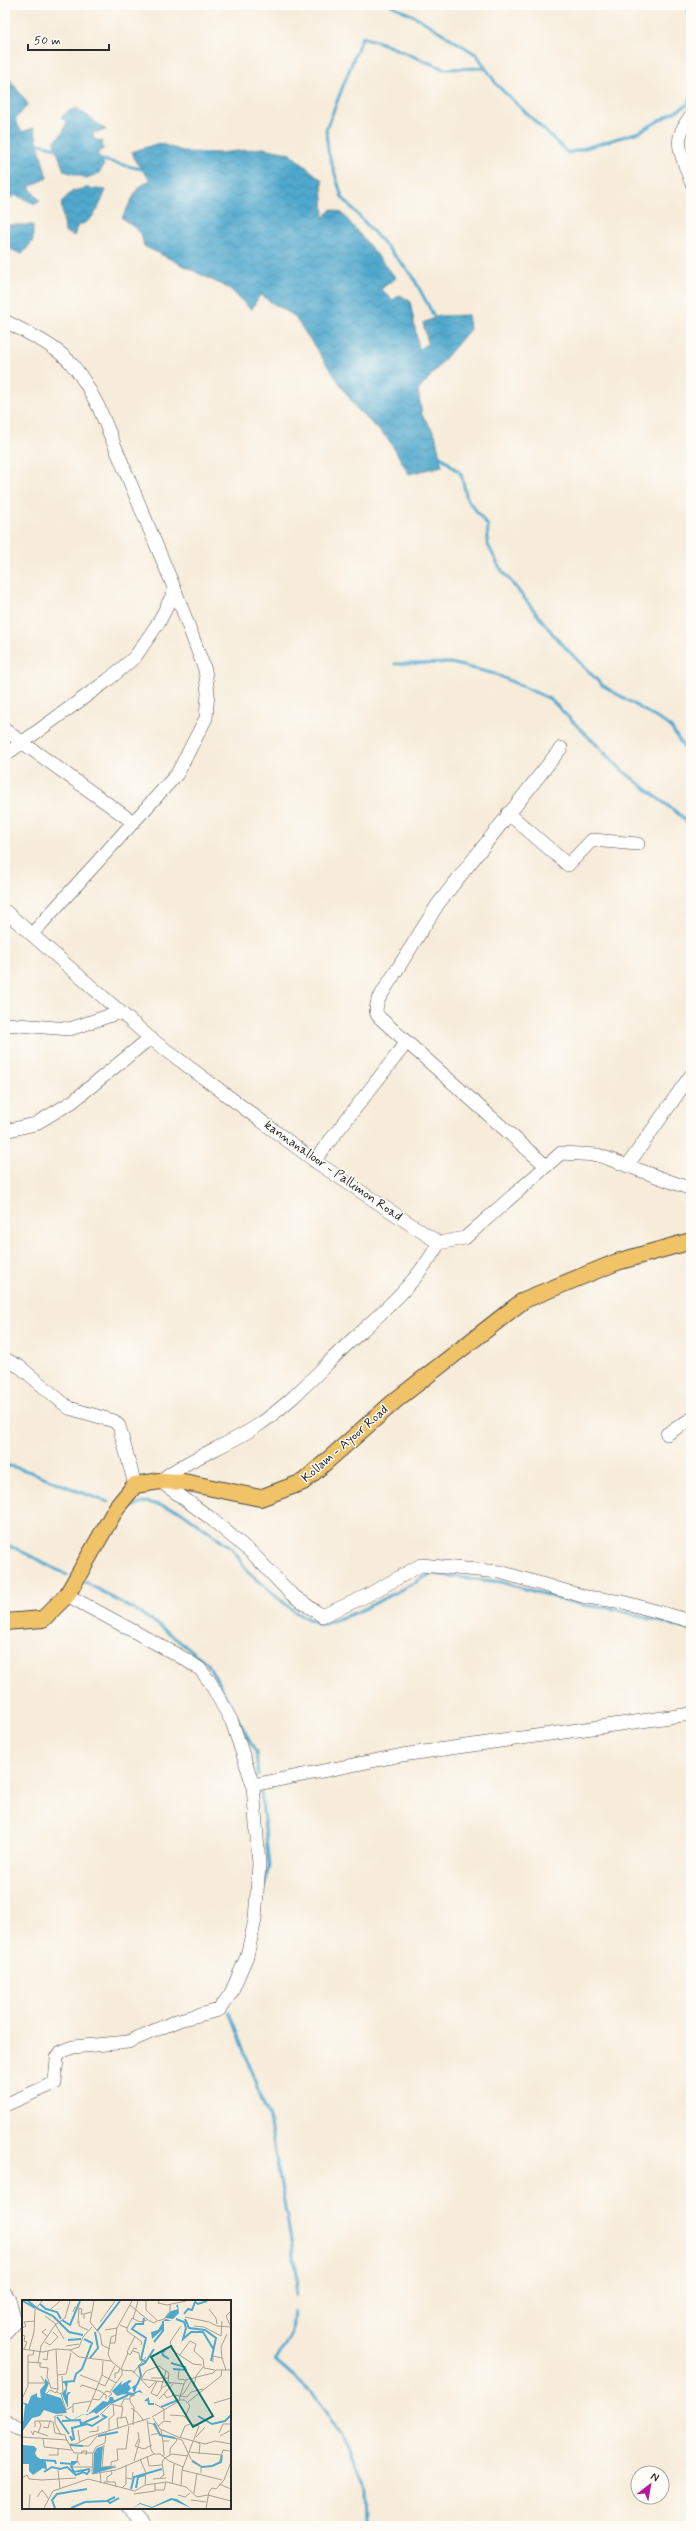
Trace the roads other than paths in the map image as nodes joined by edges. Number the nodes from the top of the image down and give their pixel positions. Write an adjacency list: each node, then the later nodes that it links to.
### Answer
1 (691, 116): 2 (street)
2 (691, 182)
3 (5, 321): 4 (street)
4 (175, 590): 6 (street); 10 (street)
5 (5, 730): 6 (street)
6 (22, 743): 8 (street); 10 (street)
7 (561, 748): 9 (street)
8 (5, 755)
9 (508, 813): 11 (street); 17 (street)
10 (133, 822): 13 (street)
11 (638, 844)
12 (5, 912): 13 (street, kannanalloor - Pallimon Road)
13 (32, 934): 14 (street, kannanalloor - Pallimon Road)
14 (120, 1012): 15 (street); 16 (street, kannanalloor - Pallimon Road)
15 (5, 1024)
16 (150, 1038): 19 (street); 20 (street, kannanalloor - Pallimon Road)
17 (407, 1042): 20 (street); 21 (street)
18 (691, 1075): 22 (street)
19 (5, 1131)
20 (314, 1160): 25 (street, kannanalloor - Pallimon Road)
21 (546, 1166): 22 (street); 25 (street)
22 (627, 1166): 23 (street)
23 (691, 1189)
24 (691, 1241): 29 (main road, Kollam - Ayoor Road)
25 (439, 1243): 29 (street)
26 (5, 1359): 30 (street)
27 (691, 1419): 28 (street)
28 (667, 1434)
29 (160, 1481): 30 (main road, Kollam - Ayoor Road); 32 (street)
30 (135, 1485): 31 (main road)
31 (67, 1595): 33 (main road); 35 (street)
32 (691, 1621)
33 (5, 1622)
34 (691, 1714): 35 (street)
35 (253, 1785): 36 (street)
36 (5, 2105)
37 (5, 2293): 38 (street)
38 (5, 2333)
39 (8, 2423): 40 (street)
40 (22, 2431)
41 (130, 2509): 42 (street)
42 (146, 2526)

